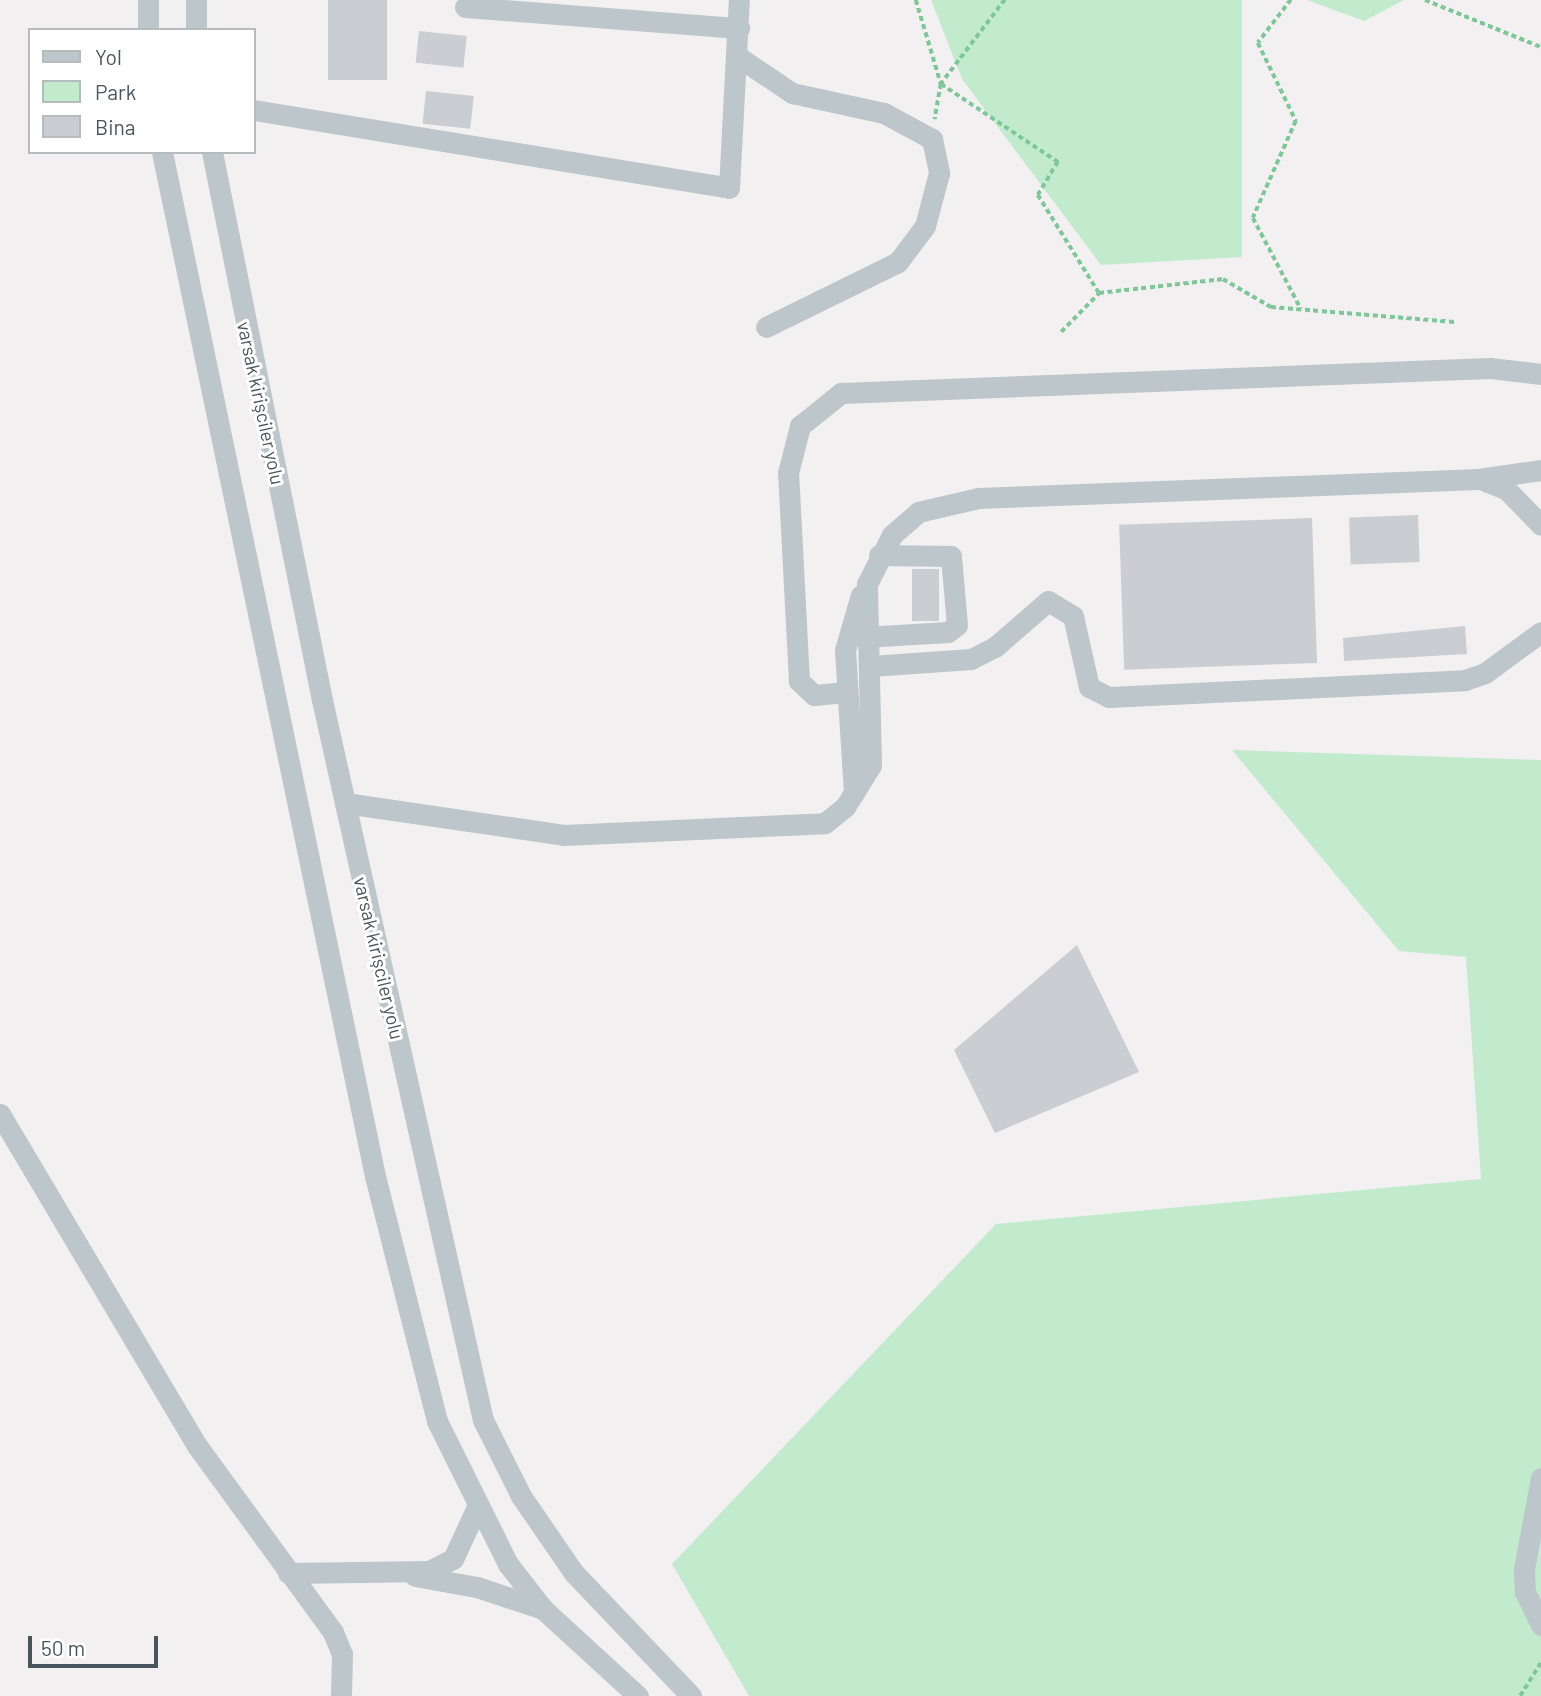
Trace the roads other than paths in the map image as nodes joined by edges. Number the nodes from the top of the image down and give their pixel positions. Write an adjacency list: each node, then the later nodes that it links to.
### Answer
1 (148, 0): 5 (street)
2 (195, 0): 6 (street)
3 (738, 0): 7 (street)
4 (465, 6): 7 (street)
5 (148, 28)
6 (196, 28)
7 (739, 28): 8 (street)
8 (740, 58): 9 (street); 12 (street)
9 (256, 110)
10 (162, 154): 27 (street)
11 (212, 154): 24 (street, varsak kirişciler yolu)
12 (766, 327)
13 (1541, 374): 22 (street)
14 (1541, 470): 15 (street)
15 (1479, 479): 16 (street); 17 (street)
16 (1541, 525)
17 (879, 555): 18 (street); 20 (street)
18 (867, 584): 20 (street); 22 (street)
19 (1541, 632): 21 (street)
20 (864, 636): 21 (street)
21 (871, 666): 23 (street)
22 (844, 692): 23 (street)
23 (855, 794): 24 (street)
24 (345, 803): 34 (street, varsak kirişciler yolu)
25 (0, 1114): 28 (street)
26 (1541, 1478): 31 (street)
27 (477, 1507): 29 (street); 30 (street)
28 (288, 1573): 29 (street); 32 (street)
29 (402, 1574): 30 (street)
30 (543, 1609): 33 (street)
31 (1541, 1625)
32 (341, 1696)
33 (638, 1696)
34 (691, 1696)

